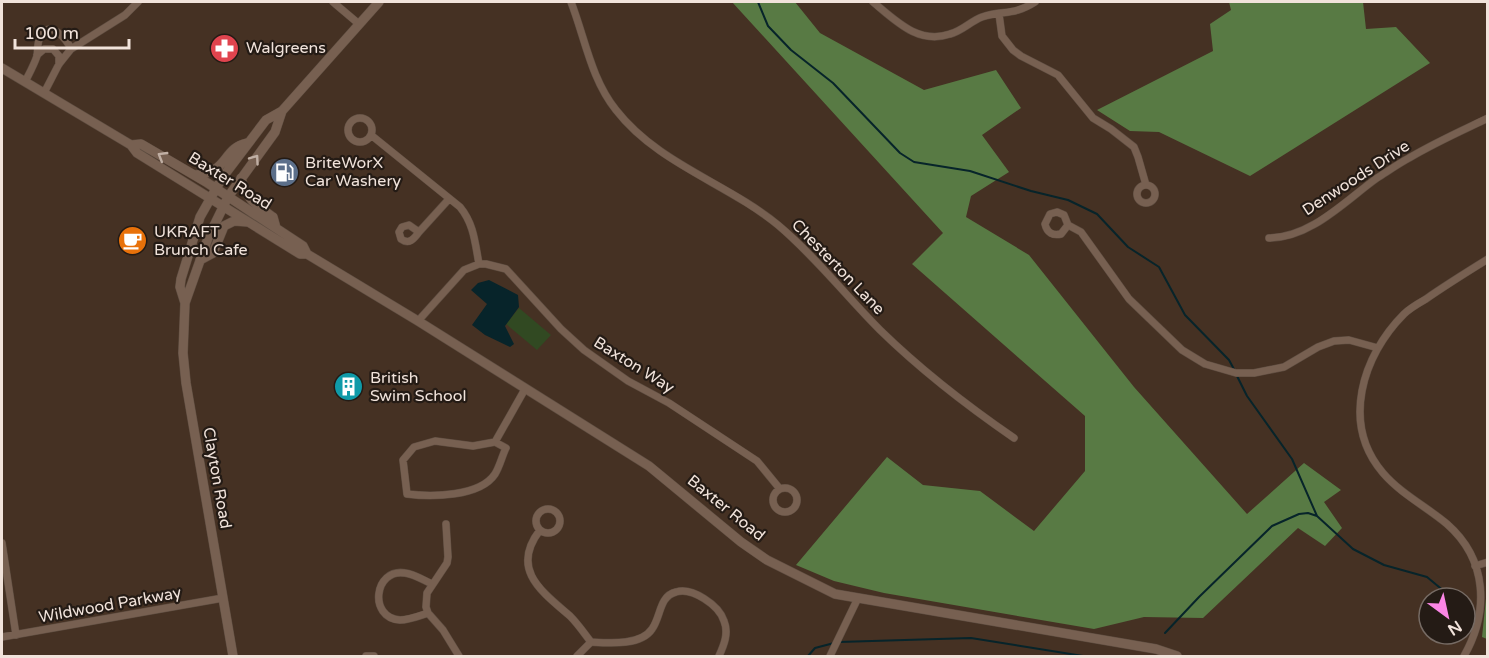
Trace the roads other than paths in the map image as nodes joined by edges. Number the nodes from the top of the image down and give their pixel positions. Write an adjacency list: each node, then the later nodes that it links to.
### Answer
1 (138, 2): 9 (street)
2 (333, 2): 8 (street)
3 (379, 2): 8 (main road, Clayton Road)
4 (571, 2): 39 (street, Chesterton Lane)
5 (873, 2): 7 (street)
6 (1035, 2): 7 (street)
7 (999, 14): 22 (street)
8 (359, 24): 15 (main road, Clayton Road)
9 (71, 49): 10 (street); 11 (street)
10 (37, 56): 11 (street); 13 (street)
11 (59, 64): 14 (street)
12 (2, 68): 13 (main road, Baxter Road)
13 (25, 82): 14 (main road, Baxter Road)
14 (44, 93): 19 (main road, Baxter Road)
15 (282, 111): 18 (main road, Clayton Road); 21 (main road, Clayton Road, one-way to 15)
16 (1488, 118): 30 (street, Denwoods Drive)
17 (371, 135): 24 (street)
18 (247, 143): 20 (main road); 23 (main road, Clayton Road)
19 (130, 145): 20 (main road, Baxter Road, one-way to 19); 23 (main road, Baxter Road)
20 (194, 175): 23 (main road, Baxter Road)
21 (242, 178): 25 (main road, Clayton Road); 28 (main road)
22 (1146, 185)
23 (215, 194): 25 (main road, Baxter Road); 35 (main road, Clayton Road)
24 (450, 199): 29 (street); 34 (street)
25 (225, 201): 26 (main road, Baxter Road); 28 (main road, Baxter Road); 32 (main road, Clayton Road)
26 (251, 223): 31 (main road, Baxter Road); 32 (main road)
27 (1068, 225): 37 (street)
28 (276, 228): 31 (main road, Baxter Road)
29 (419, 232)
30 (1269, 238)
31 (307, 254): 36 (main road, Baxter Road)
32 (200, 260): 35 (main road, Clayton Road)
33 (1488, 260): 37 (street)
34 (479, 264): 36 (street); 41 (street, Baxton Way)
35 (185, 303): 48 (main road, Clayton Road)
36 (418, 321): 38 (main road, Baxter Road)
37 (1378, 348): 46 (street)
38 (525, 388): 40 (street); 49 (main road, Baxter Road)
39 (1014, 438)
40 (495, 442): 40 (street)
41 (780, 489)
42 (446, 524): 47 (street)
43 (540, 530): 53 (street)
44 (2, 543): 51 (street)
45 (1488, 562): 46 (street)
46 (1475, 566): 62 (street)
47 (432, 584): 50 (street); 50 (street)
48 (223, 598): 51 (street, Wildwood Parkway); 54 (main road, Clayton Road)
49 (858, 598): 60 (street); 61 (main road, Baxter Road)
50 (428, 613): 57 (street)
51 (16, 635): 52 (street, Wildwood Parkway)
52 (2, 638)
53 (591, 642): 58 (street); 59 (street)
54 (233, 657)
55 (366, 657): 56 (street)
56 (374, 657)
57 (459, 657)
58 (577, 657)
59 (719, 657)
60 (830, 657)
61 (1177, 657)
62 (1464, 657)

